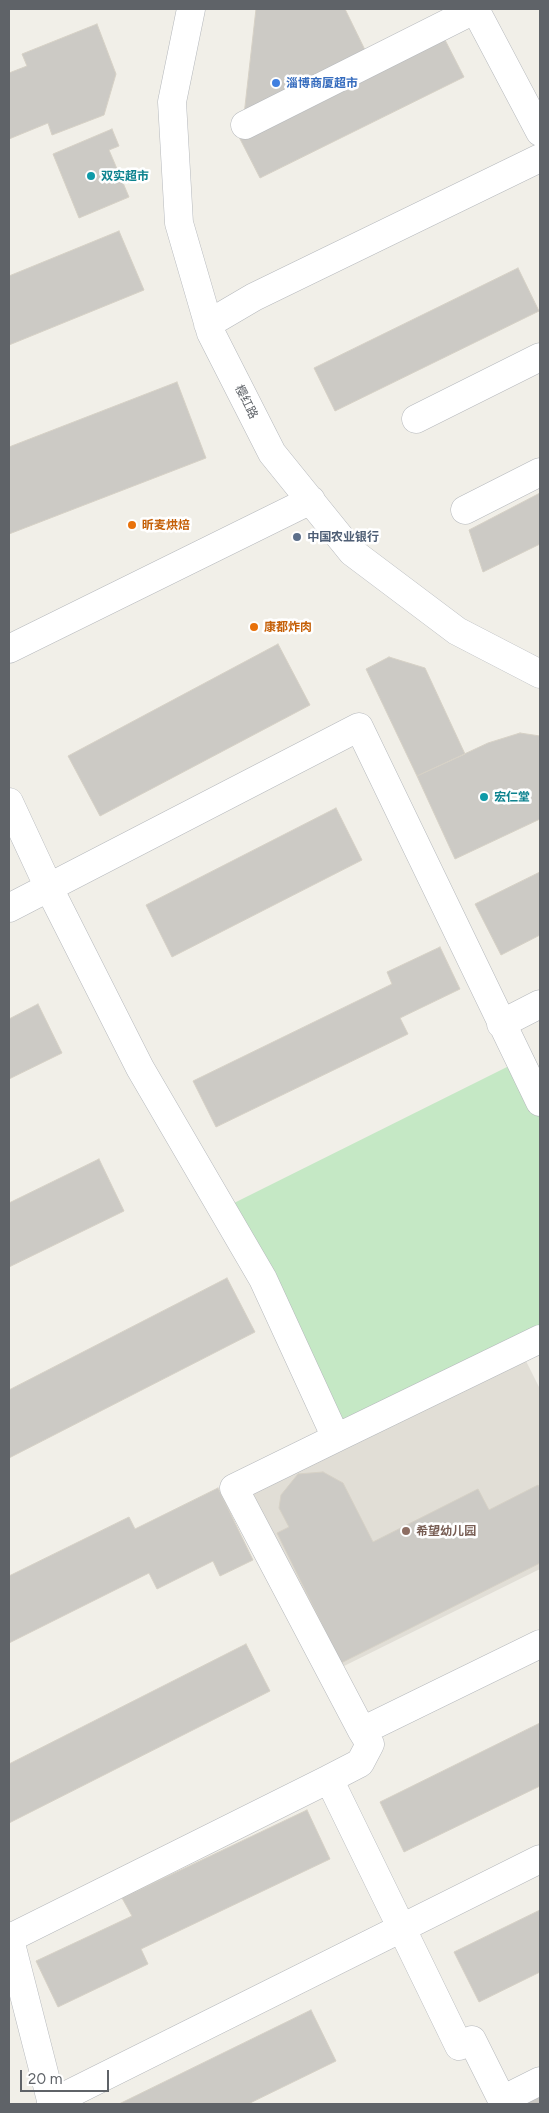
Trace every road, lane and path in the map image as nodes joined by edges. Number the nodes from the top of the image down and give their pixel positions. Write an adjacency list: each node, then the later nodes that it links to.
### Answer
1 (191, 9): 6 (street, 樱红路)
2 (475, 9): 3 (street); 4 (street)
3 (245, 125)
4 (540, 132)
5 (540, 158): 6 (street)
6 (208, 324): 10 (street, 樱红路)
7 (540, 357): 8 (street)
8 (416, 419)
9 (540, 472): 11 (street)
10 (311, 500): 12 (street); 13 (street, 樱红路)
11 (465, 510)
12 (9, 649)
13 (540, 674)
14 (9, 802): 15 (street)
15 (49, 888): 16 (street); 18 (street); 21 (street)
16 (9, 908)
17 (540, 1004): 18 (street)
18 (501, 1024): 19 (street)
19 (540, 1102)
20 (540, 1339): 21 (street)
21 (336, 1438): 23 (street)
22 (540, 1644): 23 (street)
23 (362, 1731): 24 (street)
24 (329, 1779): 26 (street); 27 (street)
25 (540, 1859): 26 (street)
26 (401, 1927): 29 (street); 30 (street)
27 (9, 1937): 30 (street)
28 (540, 2081): 29 (street)
29 (497, 2102)
30 (52, 2104)

